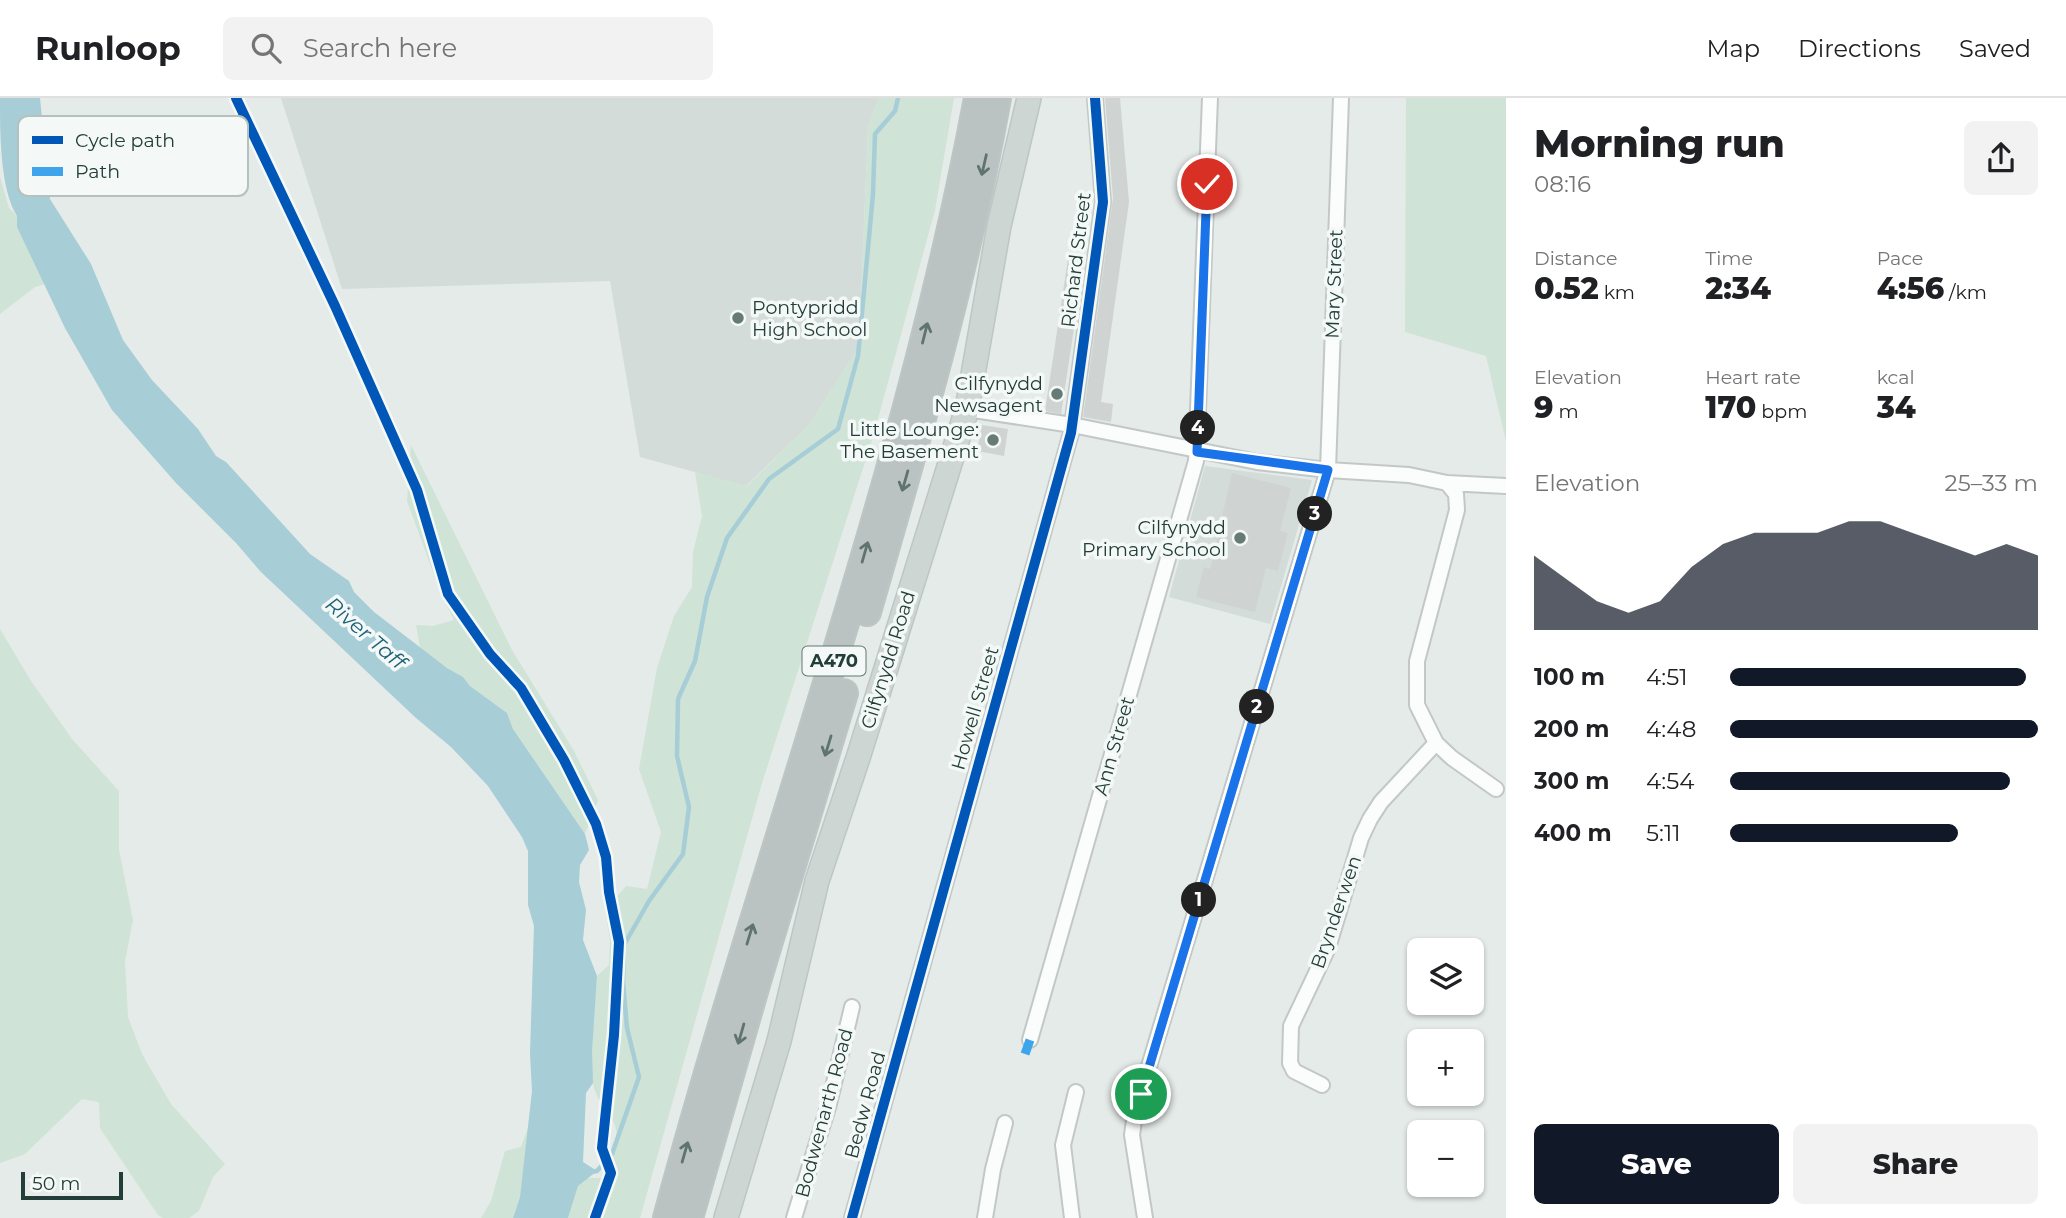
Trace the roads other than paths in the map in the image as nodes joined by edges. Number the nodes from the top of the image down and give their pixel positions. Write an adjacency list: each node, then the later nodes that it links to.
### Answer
1 (978, 98): 21 (highway, A470, one-way to 1)
2 (997, 98): 22 (highway, A470, one-way to 22)
3 (1029, 98): 7 (main road, Cilfynydd Road)
4 (1095, 98): 8 (street, Richard Street)
5 (1210, 98): 9 (street, Ann Street)
6 (1341, 98): 10 (street, Mary Street)
7 (967, 408): 8 (street); 23 (main road, Cilfynydd Road)
8 (1072, 425): 9 (street); 15 (street, Howell Street)
9 (1197, 452): 10 (street); 17 (street, Ann Street)
10 (1328, 470): 11 (street); 28 (street, Mary Street)
11 (1447, 484): 12 (street); 13 (street)
12 (1506, 486)
13 (1436, 743): 14 (street); 18 (street, Brynderwen)
14 (1496, 789)
15 (911, 1000): 25 (street, Bedw Road)
16 (852, 1007): 24 (street, Bodwenarth Road)
17 (1030, 1040)
18 (1322, 1085)
19 (1076, 1092): 27 (street)
20 (1005, 1123): 26 (street)
21 (667, 1218)
22 (689, 1218)
23 (726, 1218)
24 (794, 1218)
25 (852, 1218)
26 (985, 1218)
27 (1072, 1218)
28 (1145, 1218)

